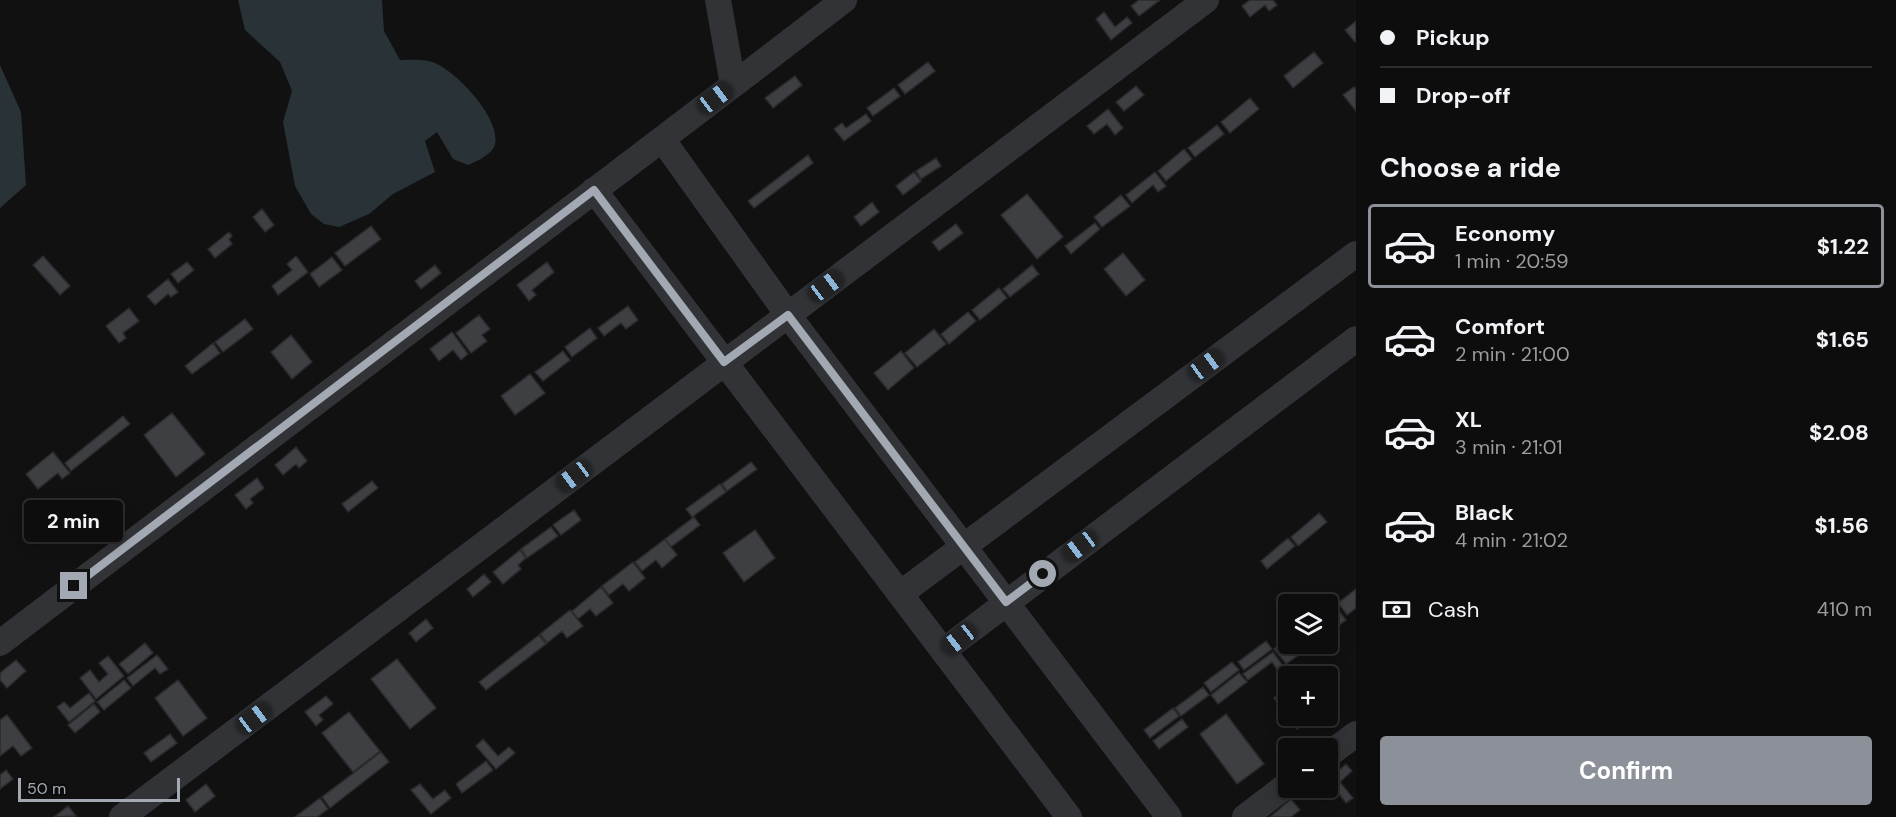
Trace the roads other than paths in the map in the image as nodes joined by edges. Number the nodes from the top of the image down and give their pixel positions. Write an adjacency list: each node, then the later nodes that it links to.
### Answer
1 (718, 0): 4 (street)
2 (844, 0): 4 (street)
3 (1206, 0): 8 (street)
4 (733, 85): 5 (street)
5 (662, 139): 6 (street); 8 (street)
6 (594, 190): 10 (street); 14 (street)
7 (1356, 254): 11 (street)
8 (788, 315): 10 (street); 11 (street)
9 (1356, 339): 13 (street)
10 (724, 362): 12 (street); 19 (street)
11 (963, 545): 12 (street); 13 (street)
12 (900, 594): 15 (street)
13 (1006, 602): 15 (street); 21 (street)
14 (0, 643)
15 (943, 651): 20 (street)
16 (1356, 734): 17 (street)
17 (1338, 748)
18 (1278, 792): 22 (street)
19 (122, 817)
20 (1069, 817)
21 (1169, 817)
22 (1245, 817)

